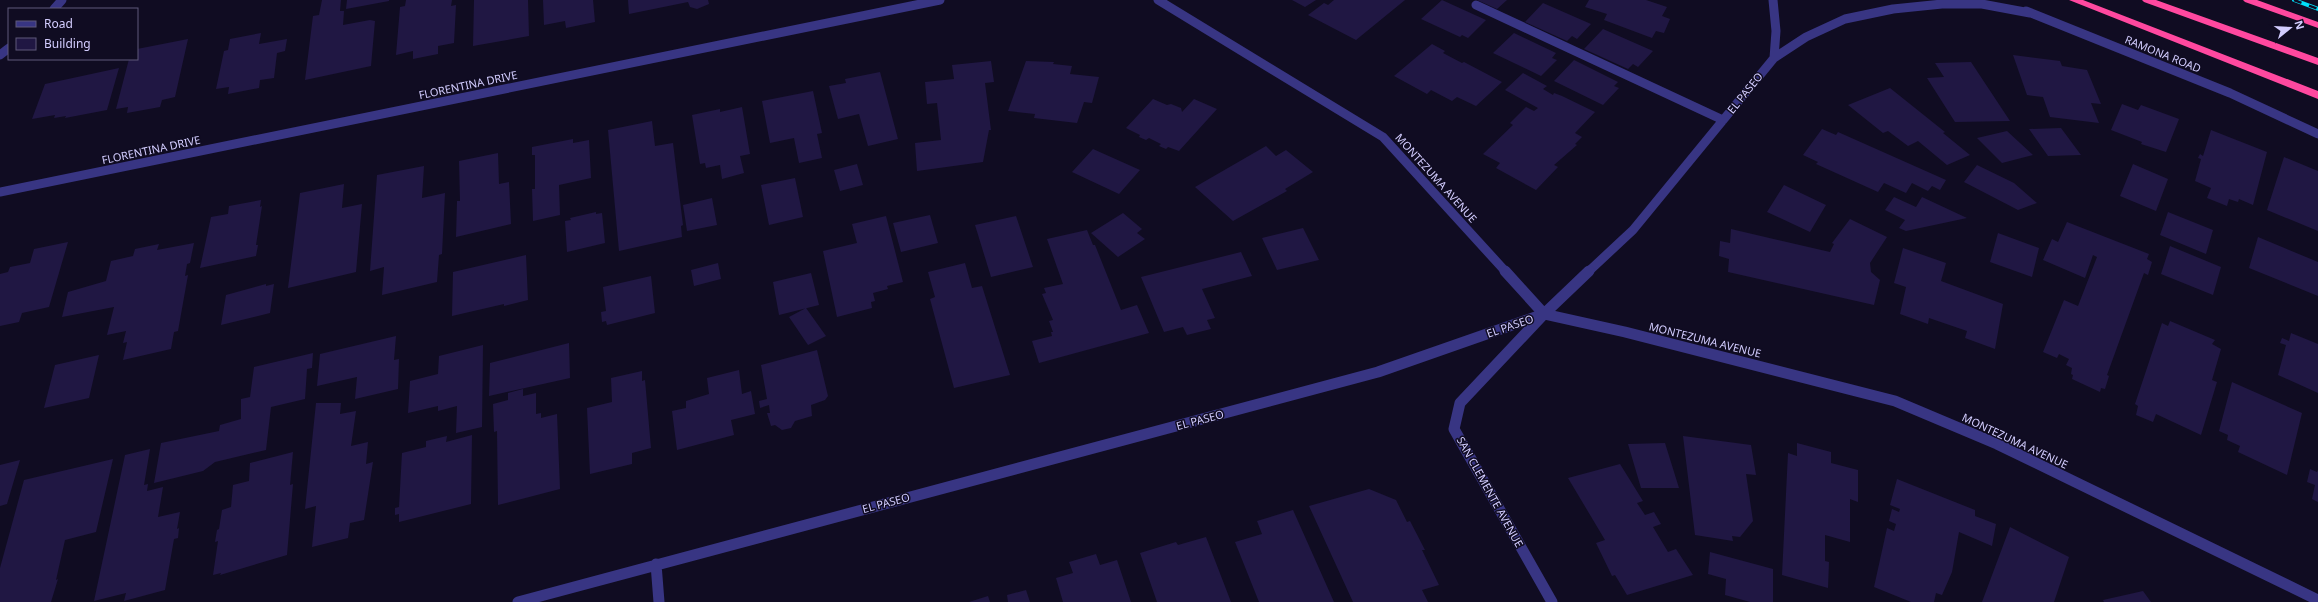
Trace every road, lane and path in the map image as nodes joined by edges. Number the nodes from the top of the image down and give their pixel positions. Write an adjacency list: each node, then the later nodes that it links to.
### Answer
1 (62, 0): 11 (street)
2 (892, 0): 12 (street)
3 (940, 0): 12 (street, FLORENTINA DRIVE)
4 (1158, 0): 23 (street, MONTEZUMA AVENUE)
5 (1773, 0): 17 (street)
6 (1998, 0): 13 (street, RAMONA ROAD)
7 (2074, 0): 19 (highway)
8 (2147, 0): 18 (highway)
9 (2248, 0): 14 (highway)
10 (1476, 5): 20 (street)
11 (55, 8)
12 (900, 8): 22 (street, FLORENTINA DRIVE)
13 (2030, 13): 17 (street, EL PASEO); 21 (street, RAMONA ROAD)
14 (2318, 25)
15 (8, 49): 16 (street)
16 (0, 55)
17 (1774, 58): 20 (street, EL PASEO)
18 (2318, 62)
19 (2318, 95)
20 (1723, 120): 23 (street, EL PASEO)
21 (2318, 134)
22 (0, 192)
23 (1544, 314): 24 (street, EL PASEO); 25 (street, MONTEZUMA AVENUE); 28 (street, SAN CLEMENTE AVENUE)
24 (656, 564): 26 (street, EL PASEO); 27 (street)
25 (2318, 600)
26 (518, 602)
27 (659, 602)
28 (1552, 602)

